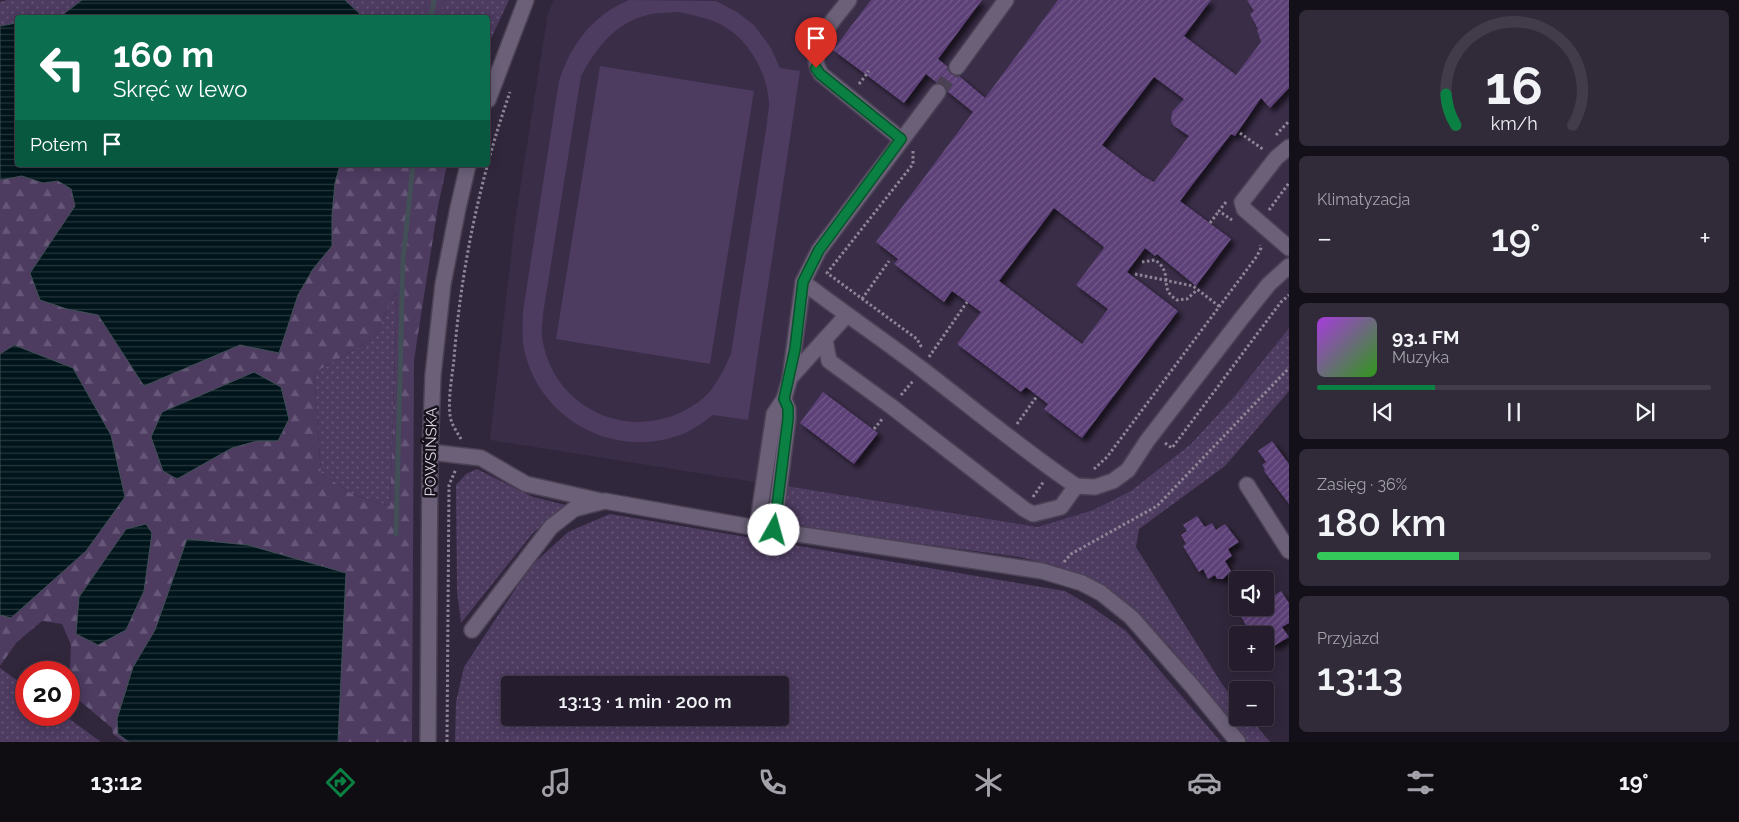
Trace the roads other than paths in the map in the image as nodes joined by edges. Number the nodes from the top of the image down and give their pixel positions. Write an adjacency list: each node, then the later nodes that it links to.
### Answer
1 (526, 0): 6 (street)
2 (849, 0): 7 (street)
3 (1006, 0): 4 (street)
4 (957, 67)
5 (938, 92): 7 (street)
6 (490, 95)
7 (907, 142): 12 (street)
8 (1289, 146): 10 (street)
9 (468, 167): 18 (street, POWSIŃSKA)
10 (1289, 248)
11 (1289, 266): 20 (street)
12 (803, 282): 13 (street); 16 (street)
13 (846, 316): 14 (street); 20 (street)
14 (825, 339): 15 (street); 16 (street)
15 (829, 361): 16 (street); 20 (street)
16 (790, 378): 17 (street)
17 (784, 399): 22 (street); 23 (street)
18 (430, 452): 21 (street); 26 (street, POWSIŃSKA)
19 (1247, 485): 24 (street)
20 (1076, 486)
21 (605, 502): 22 (street); 25 (street)
22 (757, 528): 23 (street)
23 (774, 530): 27 (street)
24 (1289, 551)
25 (472, 630)
26 (428, 742)
27 (1238, 742)

